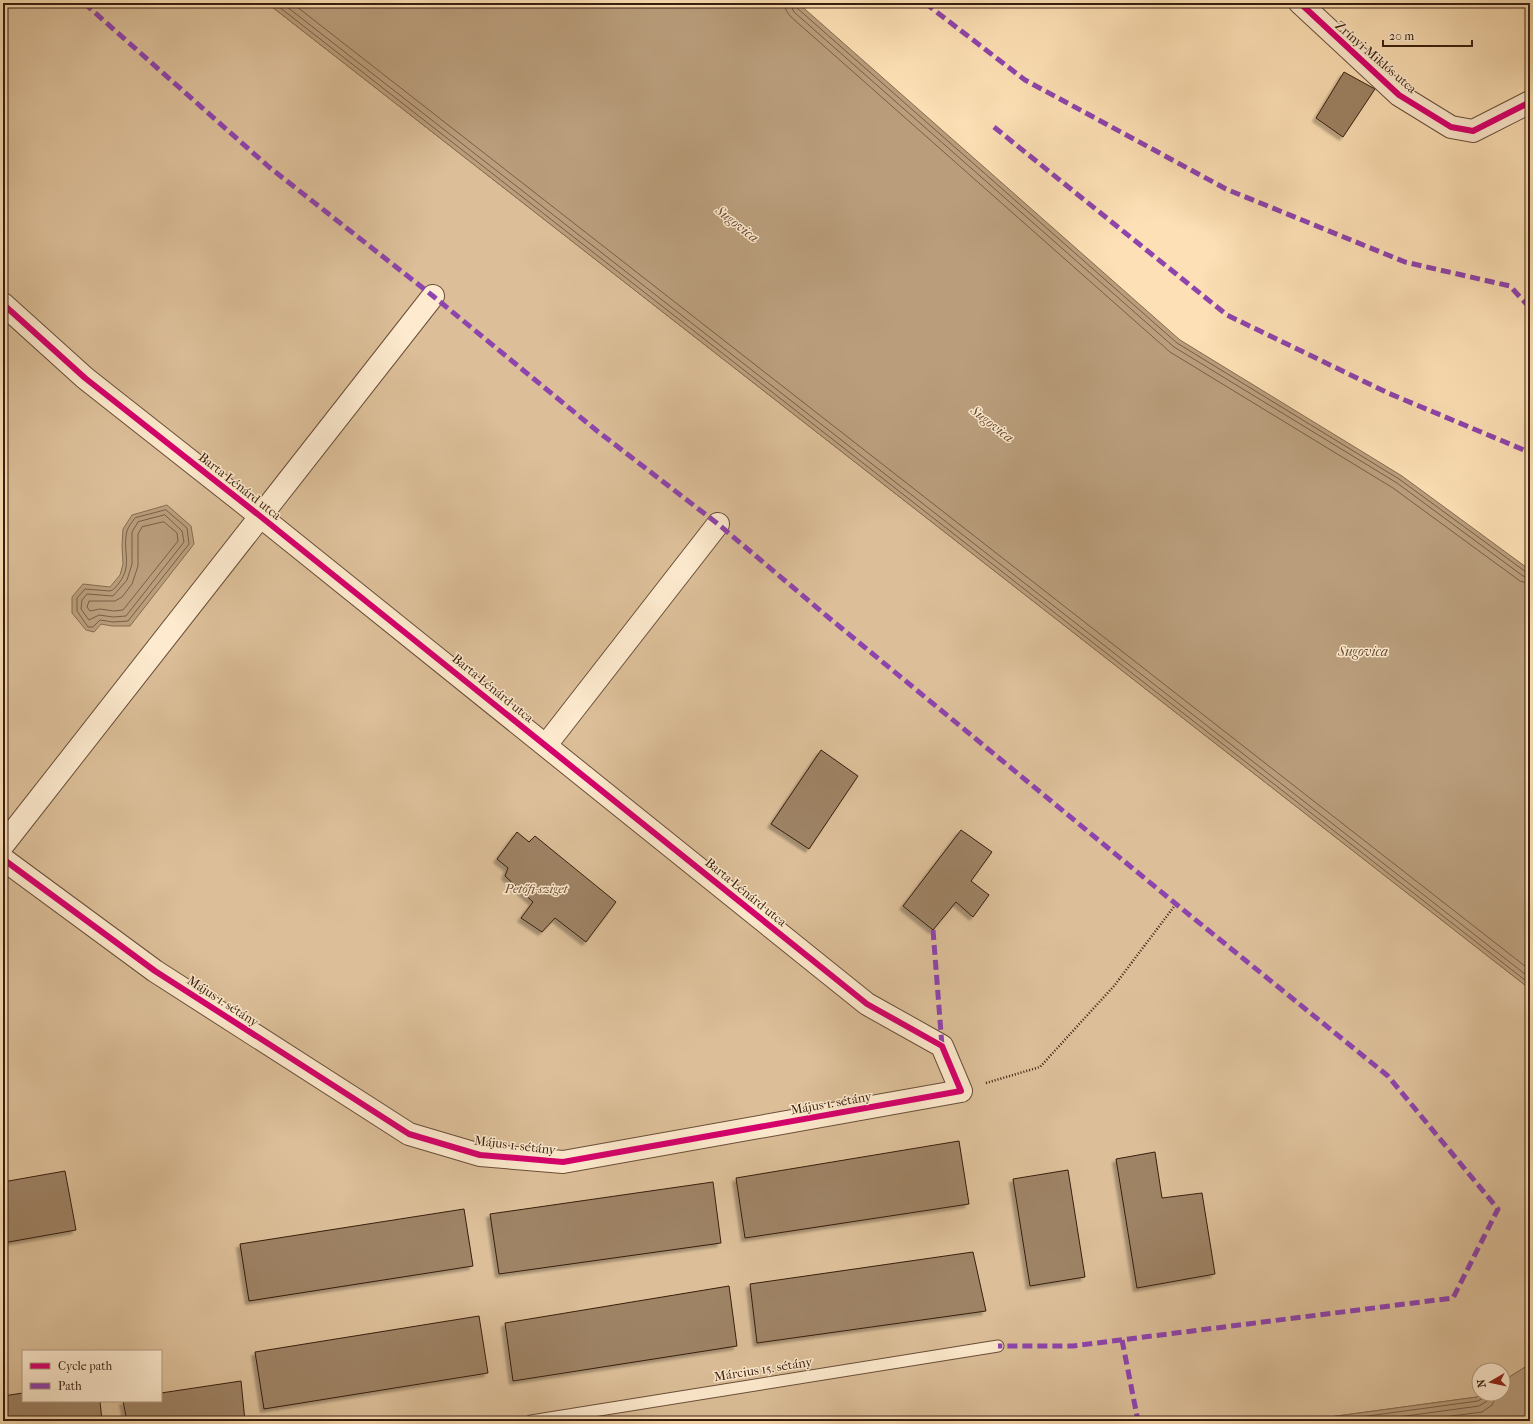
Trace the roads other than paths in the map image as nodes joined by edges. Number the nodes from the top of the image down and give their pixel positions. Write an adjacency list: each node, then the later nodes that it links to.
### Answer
1 (1300, 3): 2 (street, Zrínyi Miklós utca)
2 (1530, 102)
3 (433, 296): 5 (street)
4 (3, 304): 5 (street, Barta Lénárd utca)
5 (260, 516): 7 (street, Barta Lénárd utca); 8 (street)
6 (718, 524): 7 (street)
7 (546, 744): 10 (street, Barta Lénárd utca)
8 (3, 845)
9 (3, 859): 10 (street, Május 1. sétány)
10 (961, 1091)
11 (998, 1346): 12 (lane, Március 15. sétány)
12 (531, 1421)

